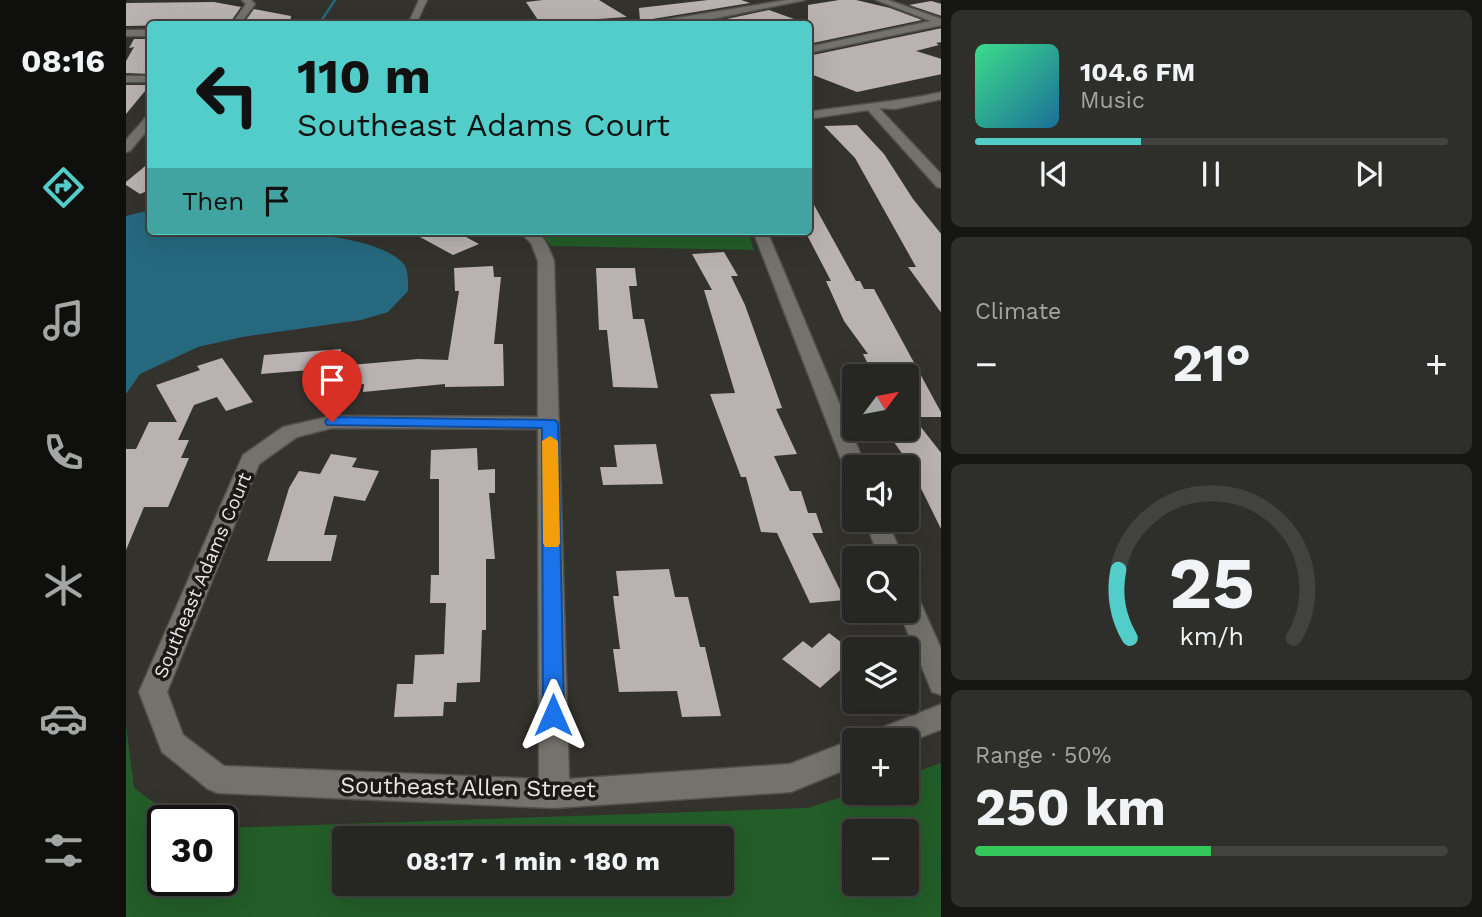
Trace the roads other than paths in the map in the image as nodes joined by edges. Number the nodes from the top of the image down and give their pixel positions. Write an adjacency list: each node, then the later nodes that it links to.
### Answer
1 (246, 0): 5 (street)
2 (423, 0): 6 (street)
3 (801, 0): 7 (street)
4 (880, 0): 8 (street)
5 (239, 21)
6 (413, 21)
7 (672, 21)
8 (941, 22): 11 (street)
9 (126, 33): 10 (street)
10 (147, 33)
11 (812, 49)
12 (126, 79): 13 (street)
13 (147, 79)
14 (941, 88): 16 (street)
15 (941, 95): 16 (street)
16 (877, 105): 17 (street); 21 (street)
17 (812, 115)
18 (147, 123): 20 (street)
19 (147, 142): 20 (street)
20 (128, 144)
21 (940, 181)
22 (531, 235): 24 (street)
23 (762, 235): 25 (street)
24 (550, 423): 30 (street, Southeast Adams Court); 32 (street)
25 (850, 455)
26 (916, 623): 27 (street)
27 (941, 684)
28 (941, 716): 29 (street)
29 (912, 728)
30 (172, 743): 32 (street, Southeast Allen Street)
31 (842, 757): 32 (street, Southeast Allen Street)
32 (554, 794)

